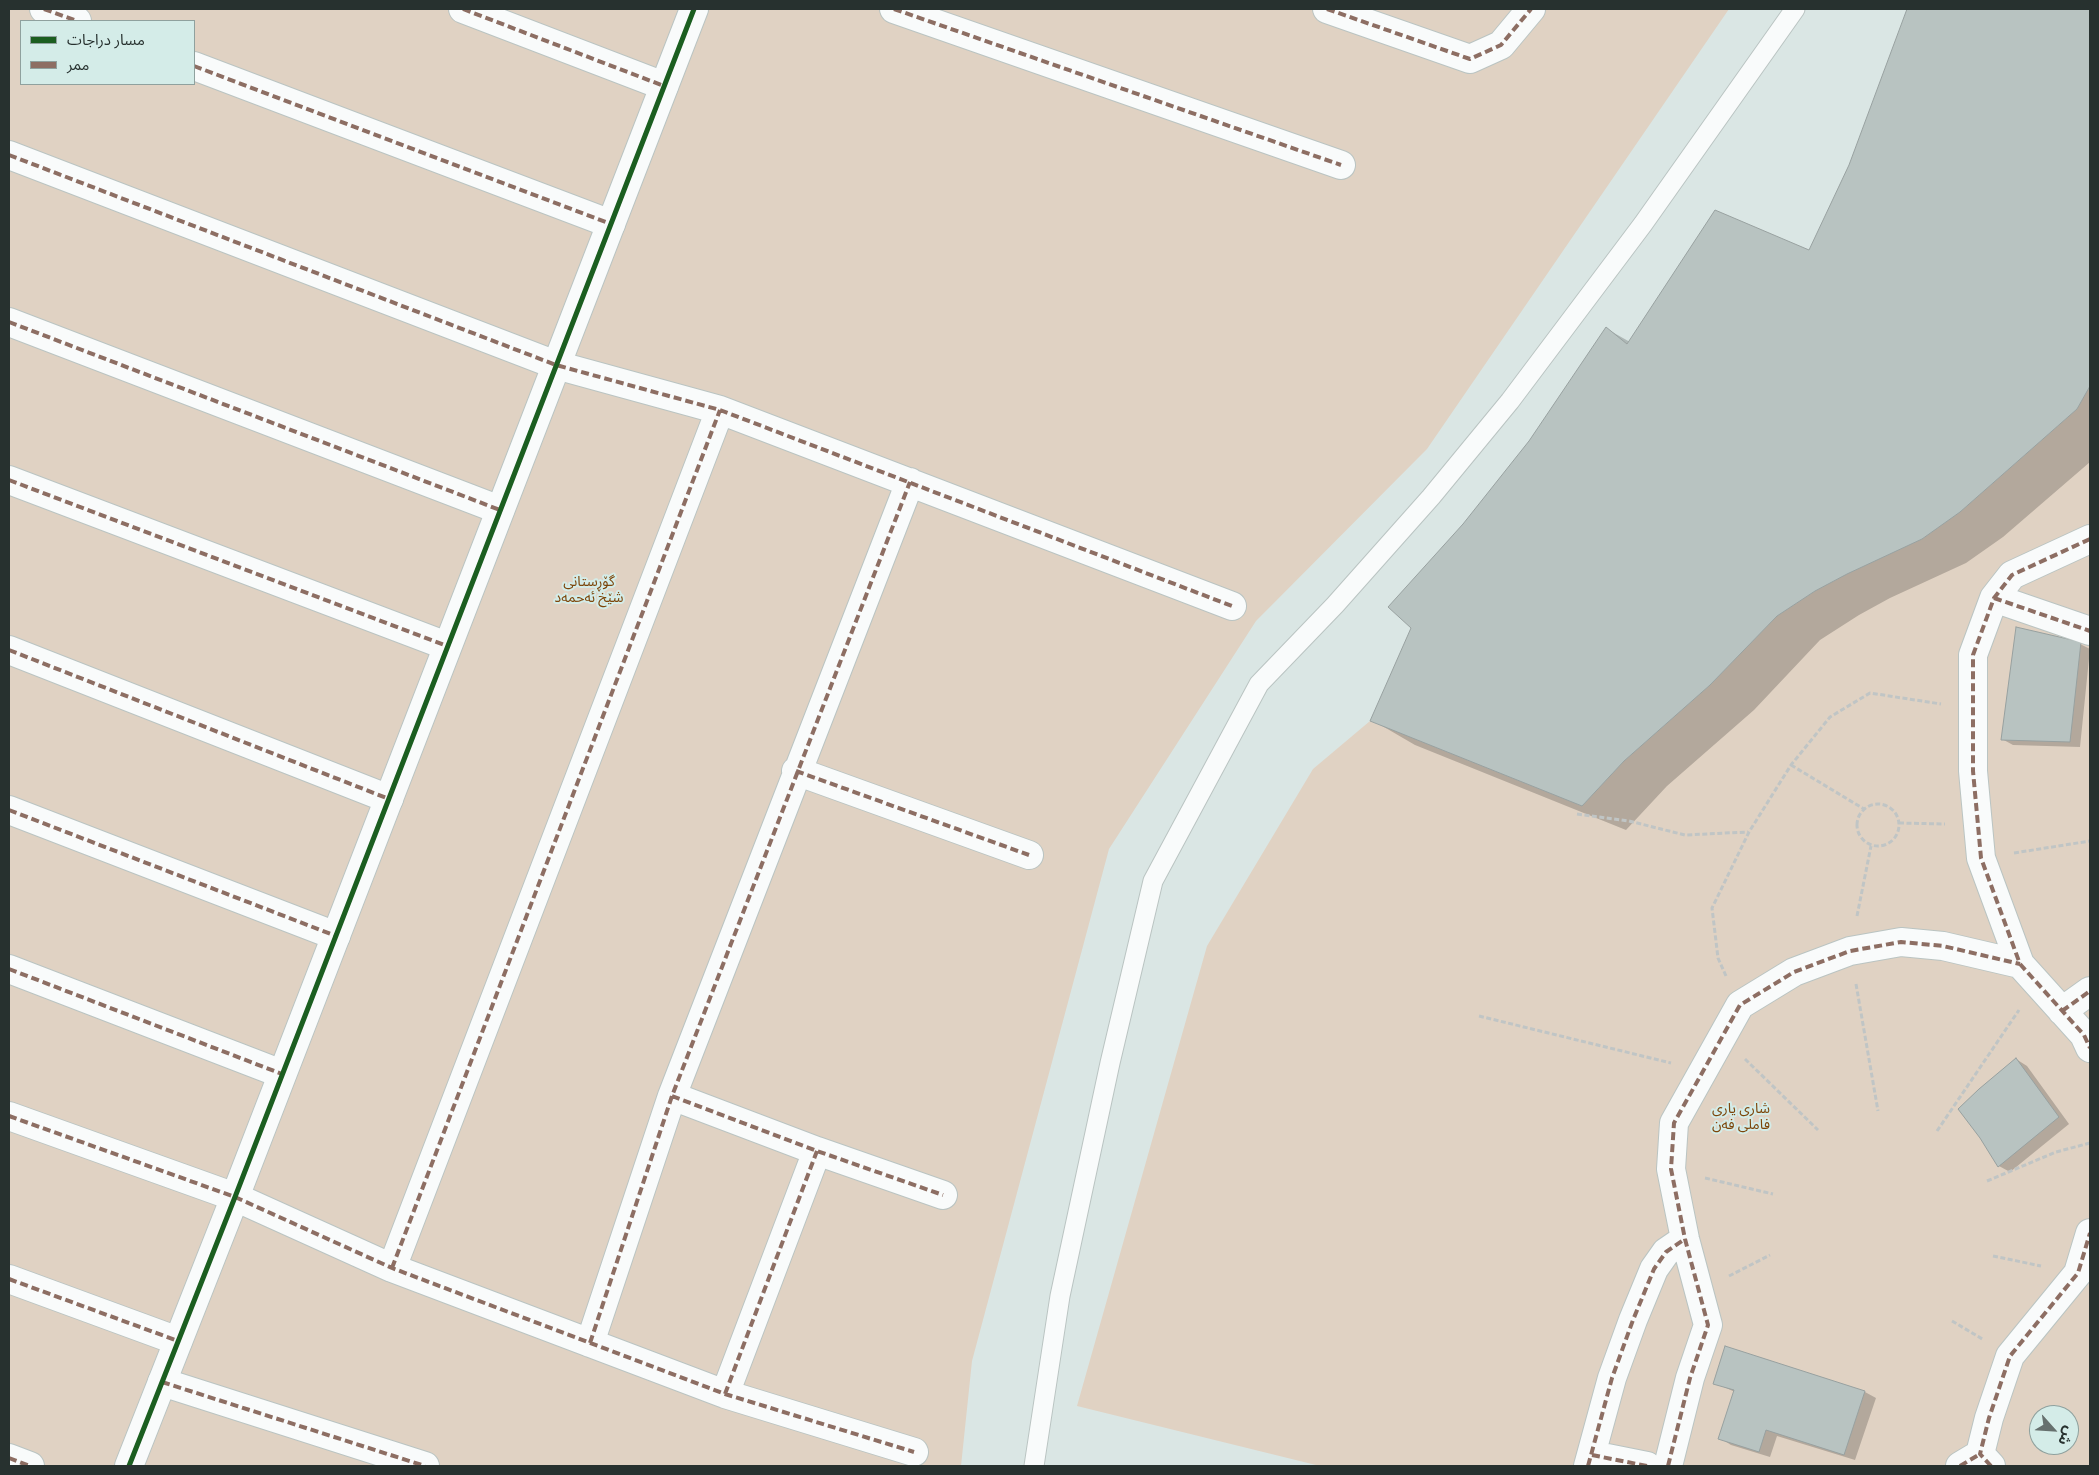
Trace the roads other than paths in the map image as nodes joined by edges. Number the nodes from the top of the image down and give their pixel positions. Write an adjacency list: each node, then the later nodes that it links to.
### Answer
1 (44, 9): 8 (street)
2 (463, 9): 10 (street)
3 (694, 9): 10 (street)
4 (894, 9): 12 (street)
5 (1327, 9): 6 (street)
6 (1531, 9)
7 (1795, 9): 57 (lane)
8 (74, 20)
9 (195, 66): 13 (street)
10 (664, 86): 13 (street)
11 (9, 155): 15 (street)
12 (1341, 165)
13 (611, 224): 15 (street)
14 (9, 322): 19 (street)
15 (556, 365): 16 (street); 19 (street)
16 (720, 410): 18 (street); 44 (street)
17 (9, 480): 24 (street)
18 (910, 482): 22 (street); 26 (street)
19 (500, 510): 24 (street)
20 (2090, 539): 21 (street)
21 (1994, 598): 23 (street); 32 (street)
22 (1232, 606)
23 (2090, 631)
24 (447, 646): 27 (street)
25 (9, 650): 27 (street)
26 (796, 771): 29 (street); 37 (street)
27 (389, 799): 30 (street)
28 (9, 810): 30 (street)
29 (1029, 854)
30 (336, 936): 36 (street)
31 (9, 968): 36 (street)
32 (2029, 973): 34 (street); 43 (street)
33 (2090, 991): 34 (street)
34 (2062, 1011): 35 (street)
35 (2090, 1048)
36 (282, 1074): 41 (street)
37 (672, 1096): 39 (street); 47 (street)
38 (9, 1116): 41 (street)
39 (817, 1151): 40 (street); 49 (street)
40 (943, 1194)
41 (235, 1197): 44 (street); 46 (street)
42 (2090, 1234): 53 (street)
43 (1685, 1238): 52 (street); 59 (street)
44 (392, 1268): 47 (street)
45 (9, 1279): 46 (street)
46 (178, 1340): 48 (street)
47 (590, 1343): 49 (street)
48 (162, 1382): 55 (street); 56 (street)
49 (725, 1394): 50 (street)
50 (914, 1452)
51 (9, 1458): 54 (street)
52 (1590, 1461): 58 (street)
53 (1977, 1462)
54 (30, 1466)
55 (129, 1466)
56 (425, 1466)
57 (1034, 1466)
58 (1648, 1466)
59 (1668, 1466)

